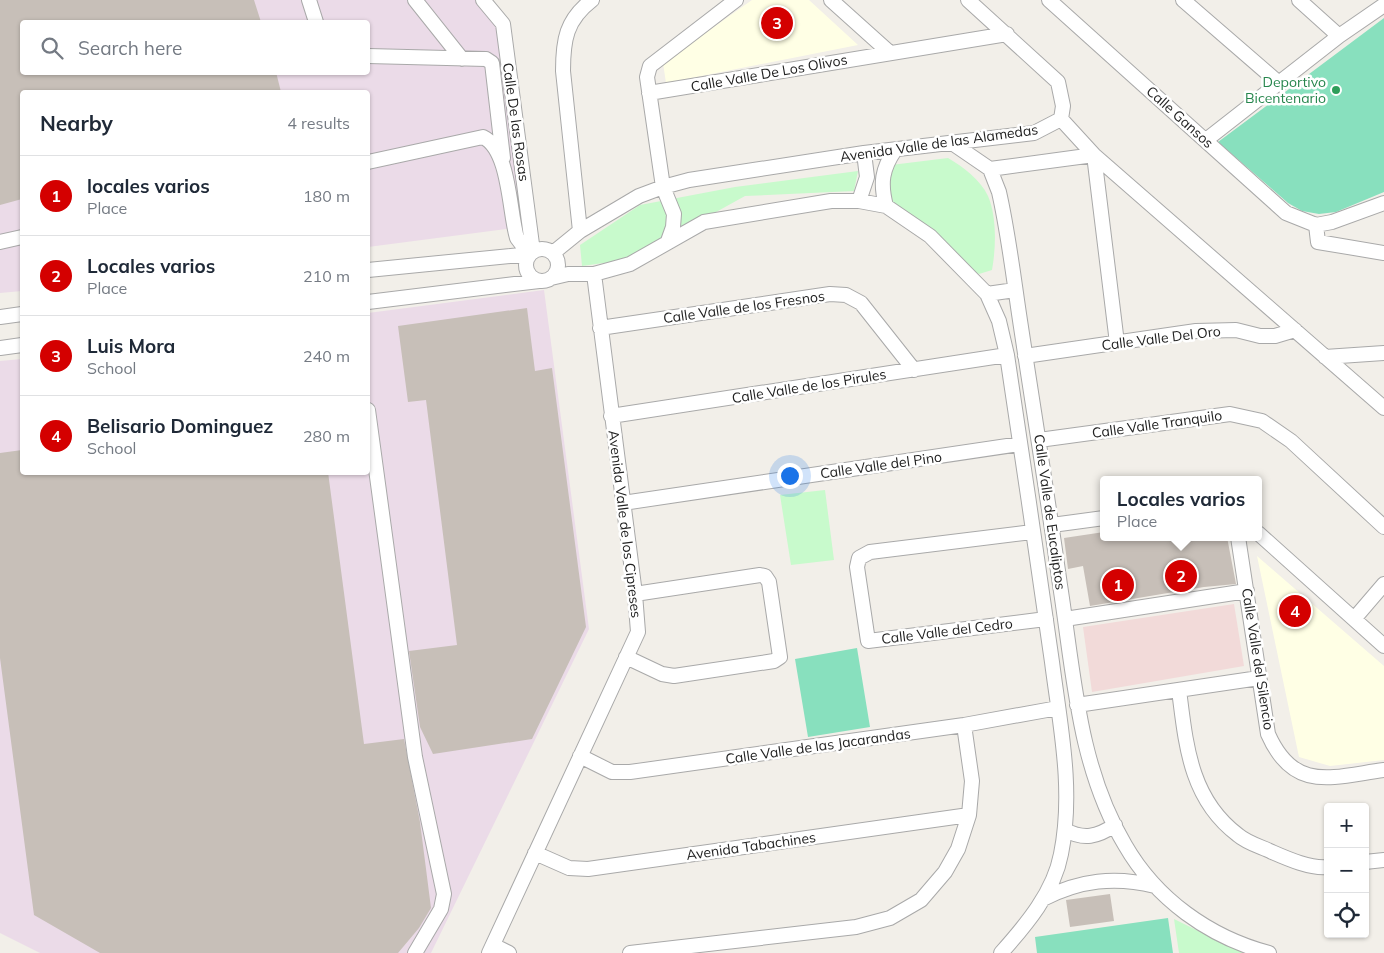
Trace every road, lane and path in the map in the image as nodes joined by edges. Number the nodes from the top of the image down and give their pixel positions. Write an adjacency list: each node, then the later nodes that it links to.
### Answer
1 (309, 0): 12 (street)
2 (415, 0): 17 (street)
3 (483, 0): 38 (street, Calle De las Rosas)
4 (592, 0): 34 (street)
5 (736, 0): 19 (street)
6 (831, 0): 15 (street)
7 (968, 0): 13 (street)
8 (1049, 0): 21 (street, Calle Gansos)
9 (1183, 0): 18 (street)
10 (1299, 0): 14 (street)
11 (1384, 5): 14 (street)
12 (315, 20)
13 (1006, 34): 15 (street, Calle Valle De Los Olivos); 20 (street)
14 (1340, 36): 18 (street)
15 (890, 53): 19 (street, Calle Valle De Los Olivos)
16 (370, 56): 17 (street)
17 (462, 59): 28 (street)
18 (1280, 84): 21 (street)
19 (649, 93): 29 (street)
20 (1061, 119): 22 (street, Avenida Valle de las Alamedas); 25 (street)
21 (1206, 140): 33 (street, Calle Gansos)
22 (952, 142): 23 (street, Avenida Valle de las Alamedas); 27 (street)
23 (895, 150): 24 (street, Avenida Valle de las Alamedas); 32 (street)
24 (864, 154): 29 (street, Avenida Valle de las Alamedas); 30 (street)
25 (1094, 155): 27 (street); 50 (street); 51 (street)
26 (370, 162): 28 (street)
27 (990, 169): 44 (street, Calle Valle de Eucaliptos)
28 (504, 171): 38 (street)
29 (663, 187): 34 (street, Avenida Valle de las Alamedas); 36 (street)
30 (859, 201): 32 (street); 36 (street)
31 (1384, 203): 33 (street)
32 (886, 206): 45 (street, Calle Valle de Eucaliptos)
33 (1316, 225): 40 (street)
34 (580, 232): 39 (street, Avenida Valle de las Alamedas)
35 (20, 237): 37 (street)
36 (668, 241): 42 (street)
37 (0, 242)
38 (532, 253): 39 (street); 41 (street); 43 (street)
39 (553, 253): 43 (street)
40 (1384, 253)
41 (370, 270)
42 (594, 274): 43 (street); 49 (street, Avenida Valle de los Cipreses)
43 (545, 279): 46 (street)
44 (1015, 290): 45 (street); 56 (street, Calle Valle de Eucaliptos)
45 (988, 294): 55 (street, Calle Valle de Eucaliptos)
46 (370, 302)
47 (20, 314): 48 (street)
48 (0, 317)
49 (600, 328): 58 (street, Calle Valle de los Fresnos); 60 (street, Avenida Valle de los Cipreses)
50 (1295, 330): 51 (street, Calle Valle Del Oro); 57 (street)
51 (1117, 343): 56 (street, Calle Valle Del Oro)
52 (20, 345): 53 (street)
53 (0, 348)
54 (1384, 353): 57 (street)
55 (1007, 355): 58 (street, Calle Valle de los Pirules); 63 (street, Calle Valle de Eucaliptos)
56 (1025, 356): 62 (street, Calle Valle de Eucaliptos)
57 (1325, 357): 59 (street)
58 (914, 370): 60 (street, Calle Valle de los Pirules)
59 (1384, 408)
60 (611, 416): 64 (street, Avenida Valle de los Cipreses)
61 (370, 425): 97 (street)
62 (1039, 440): 66 (street, Calle Valle de Eucaliptos); 67 (street, Calle Valle Tranquilo)
63 (1020, 444): 64 (street, Calle Valle del Pino); 68 (street, Calle Valle de Eucaliptos)
64 (623, 503): 73 (street, Avenida Valle de los Cipreses)
65 (1100, 519): 66 (street)
66 (1052, 526): 75 (street, Calle Valle de Eucaliptos)
67 (1384, 527)
68 (1032, 532): 74 (street, Calle Valle de Eucaliptos); 74 (street, Calle Valle del Cedro)
69 (1262, 537): 76 (street)
70 (1239, 541): 72 (street, Calle Valle del Silencio)
71 (1384, 584): 76 (street)
72 (1247, 591): 75 (street); 79 (street, Calle Valle del Silencio)
73 (635, 594): 78 (street, Avenida Valle de los Cipreses); 78 (street)
74 (1046, 619): 82 (street, Calle Valle de Eucaliptos)
75 (1065, 619): 81 (street, Calle Valle de Eucaliptos)
76 (1354, 619): 77 (street)
77 (1384, 646)
78 (626, 657): 84 (street, Avenida Valle de los Cipreses)
79 (1260, 678): 80 (street); 85 (street, Calle Valle del Silencio)
80 (1179, 690): 81 (street); 92 (street)
81 (1077, 705): 87 (street, Calle Valle de Eucaliptos)
82 (1058, 708): 83 (street, Calle Valle de las Jacarandas); 88 (street, Calle Valle de Eucaliptos)
83 (964, 725): 84 (street, Calle Valle de las Jacarandas); 86 (street)
84 (580, 756): 89 (street, Avenida Valle de los Cipreses)
85 (1384, 770)
86 (969, 815): 89 (street, Avenida Tabachines); 99 (street)
87 (1115, 825): 88 (street); 93 (street, Calle Valle de Eucaliptos)
88 (1065, 830): 94 (street, Calle Valle de Eucaliptos)
89 (535, 853): 95 (street, Avenida Valle de los Cipreses)
90 (1384, 860): 91 (street)
91 (1369, 862)
92 (1324, 866)
93 (1155, 886): 94 (street); 96 (street, Calle Valle de Eucaliptos)
94 (1043, 899): 100 (street, Calle Valle de Eucaliptos)
95 (491, 949): 98 (street)
96 (1254, 951): 101 (street, Calle Valle de Eucaliptos)
97 (415, 953)
98 (509, 953)
99 (630, 953)
100 (1001, 953)
101 (1268, 953)

